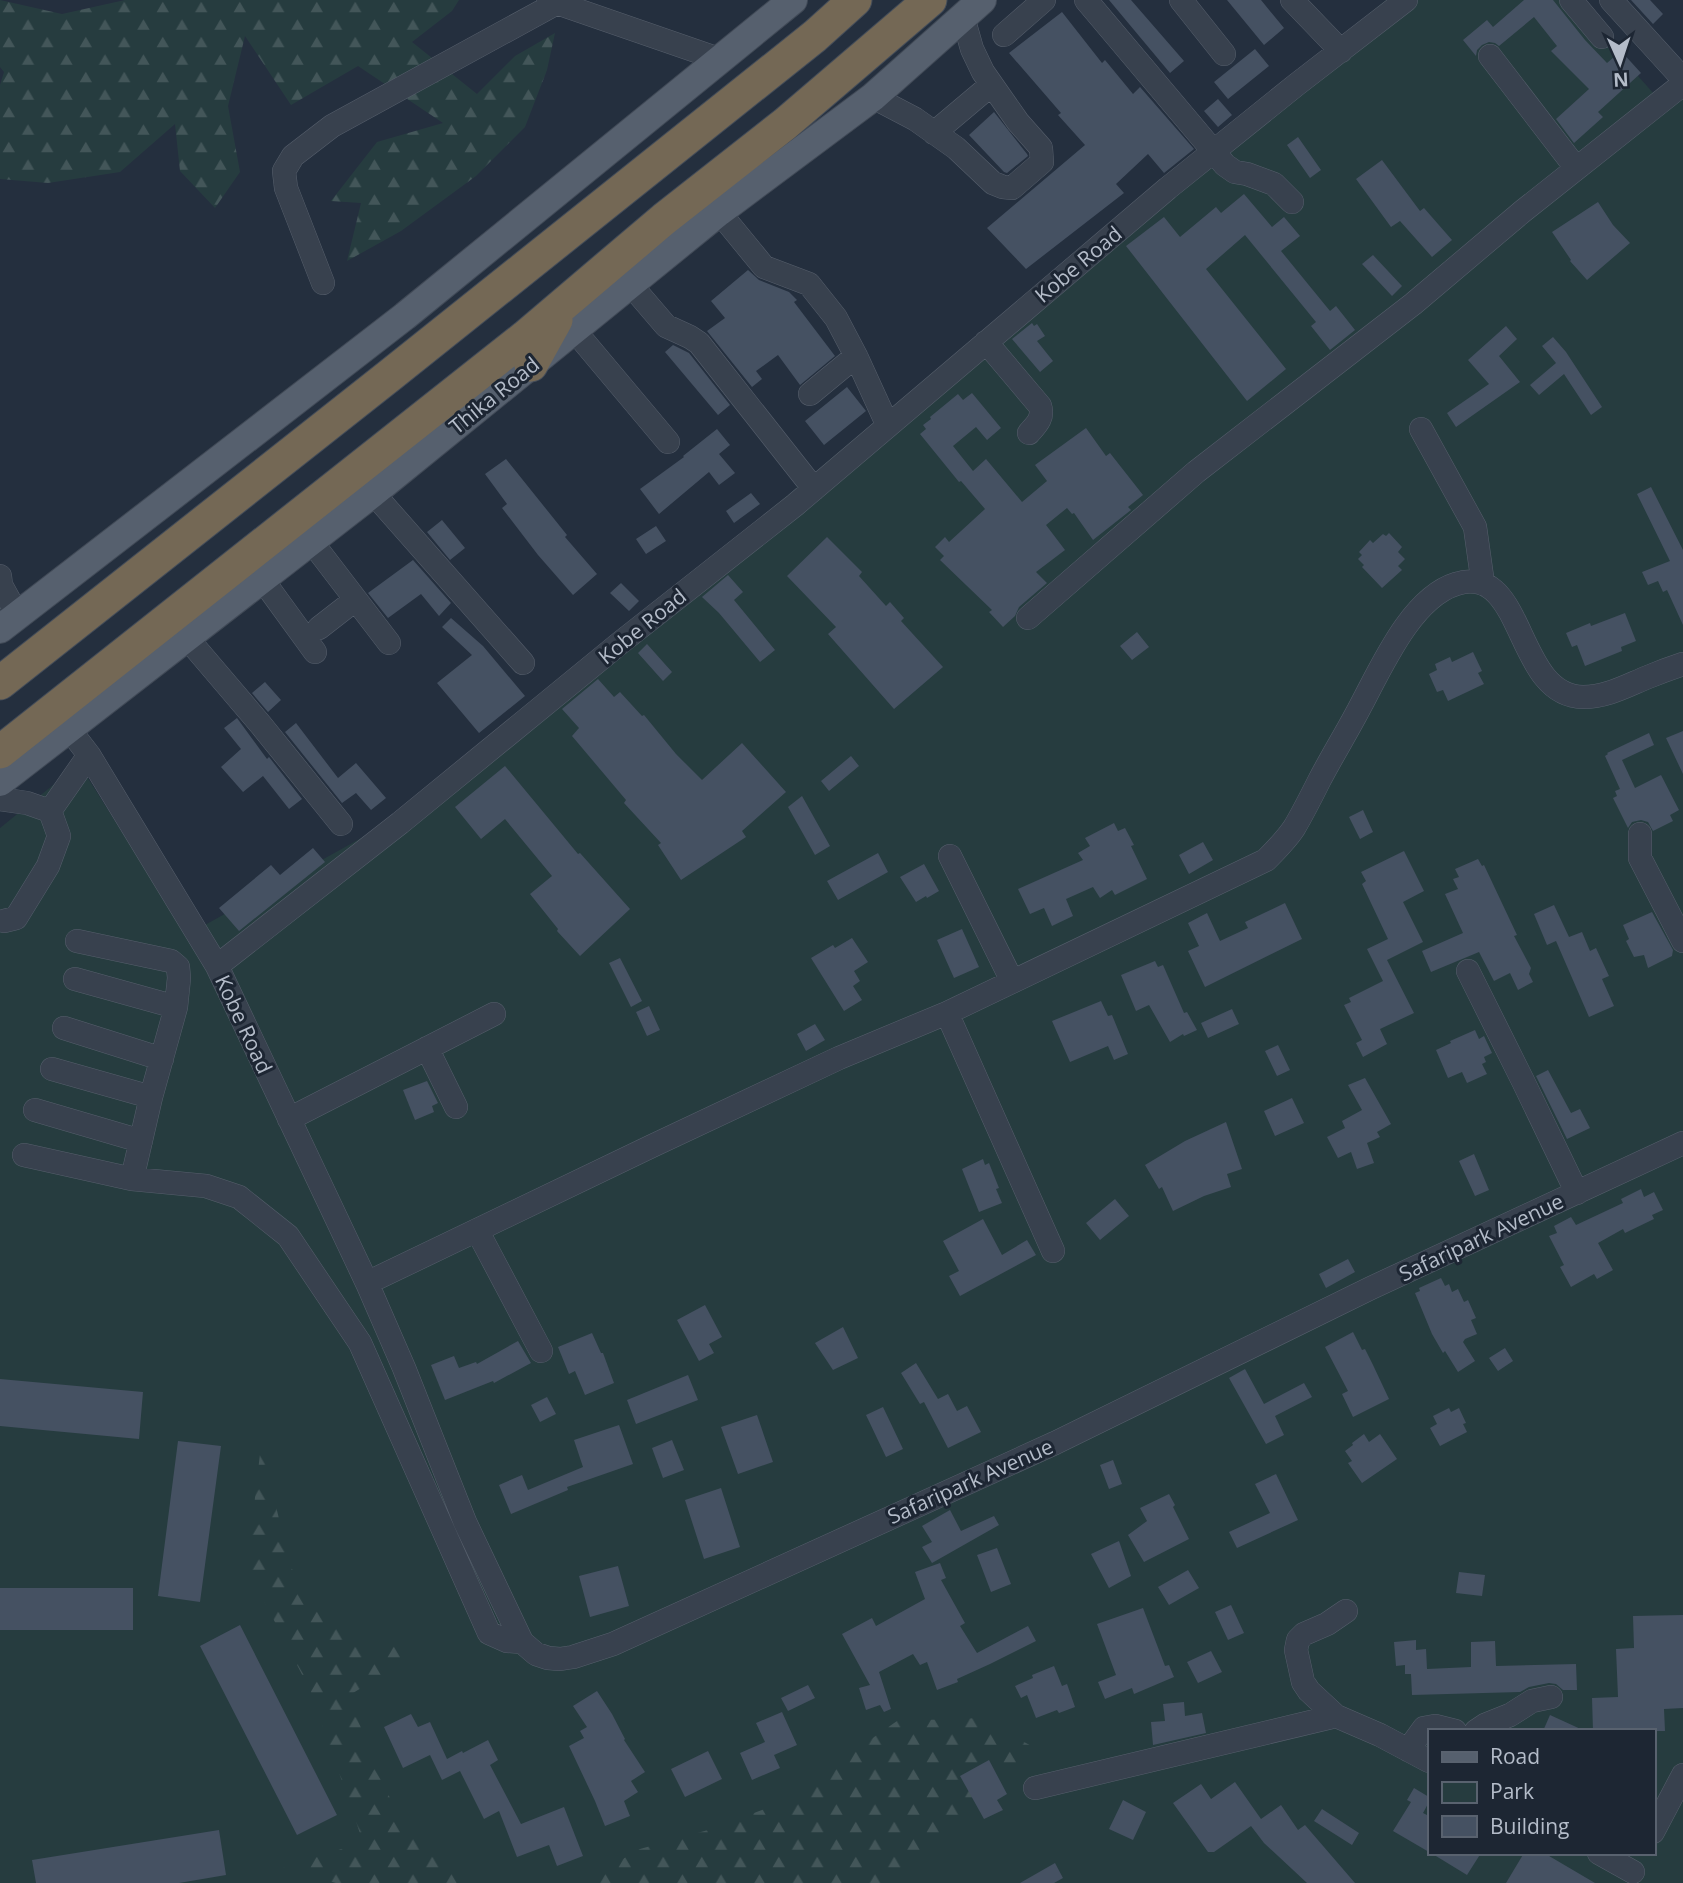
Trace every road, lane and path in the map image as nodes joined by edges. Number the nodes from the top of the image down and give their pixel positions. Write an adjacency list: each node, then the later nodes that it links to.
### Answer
1 (793, 0): 19 (main road)
2 (855, 0): 55 (highway)
3 (930, 0): 31 (highway, Thika Road)
4 (1044, 0): 14 (street)
5 (1086, 0): 25 (street)
6 (1105, 0): 23 (street)
7 (1181, 0): 17 (street)
8 (1292, 0): 16 (street)
9 (1406, 0): 16 (street, Kobe Road)
10 (1571, 0): 15 (street)
11 (1611, 0): 20 (street)
12 (552, 1): 19 (street); 29 (street)
13 (972, 9): 21 (street); 22 (main road, Thika Road)
14 (1004, 35)
15 (1602, 37)
16 (1340, 51): 25 (street, Kobe Road)
17 (1224, 54)
18 (1490, 56): 26 (street)
19 (719, 59): 48 (main road)
20 (1683, 81): 26 (street)
21 (991, 85): 24 (street); 24 (street)
22 (873, 97): 24 (street); 28 (main road, Thika Road)
23 (1204, 116)
24 (934, 133)
25 (1214, 151): 27 (street); 32 (street, Kobe Road)
26 (1576, 168): 47 (street)
27 (1292, 202)
28 (719, 212): 30 (main road, Thika Road); 33 (street)
29 (323, 283)
30 (630, 284): 31 (main road, Thika Road); 40 (street)
31 (570, 316): 34 (highway); 39 (street); 57 (highway, Thika Road)
32 (986, 342): 36 (street, Kobe Road); 38 (street)
33 (856, 356): 35 (street); 36 (street)
34 (531, 365): 41 (main road, Thika Road)
35 (810, 394)
36 (888, 426): 40 (street, Kobe Road)
37 (1421, 429): 45 (street)
38 (1029, 433)
39 (668, 442)
40 (814, 489): 68 (street, Kobe Road)
41 (373, 493): 42 (main road, Thika Road); 53 (street)
42 (310, 541): 44 (main road, Thika Road); 46 (street)
43 (0, 576): 48 (street)
44 (262, 579): 50 (main road, Thika Road); 52 (street)
45 (1483, 584): 54 (street); 71 (street)
46 (355, 600): 49 (street); 51 (street)
47 (1028, 618)
48 (9, 622)
49 (319, 628)
50 (187, 638): 56 (main road, Thika Road); 62 (street)
51 (389, 643)
52 (315, 652)
53 (523, 663)
54 (1683, 664)
55 (0, 683)
56 (69, 729): 58 (street); 59 (main road, Thika Road)
57 (0, 752)
58 (89, 755): 61 (street); 68 (street)
59 (0, 782)
60 (0, 799): 61 (street)
61 (50, 811): 65 (street)
62 (341, 824)
63 (1640, 834): 67 (street)
64 (950, 856): 71 (street)
65 (1, 921)
66 (77, 941): 72 (street)
67 (1683, 941)
68 (217, 966): 82 (street, Kobe Road)
69 (1468, 971): 87 (street)
70 (75, 979): 72 (street)
71 (1012, 981): 73 (street)
72 (176, 1007): 77 (street)
73 (947, 1013): 88 (street); 89 (street)
74 (494, 1014): 76 (street)
75 (64, 1028): 77 (street)
76 (427, 1048): 80 (street); 82 (street)
77 (162, 1059): 79 (street)
78 (52, 1069): 79 (street)
79 (151, 1097): 83 (street)
80 (456, 1107)
81 (35, 1110): 83 (street)
82 (289, 1119): 90 (street, Kobe Road)
83 (141, 1142): 86 (street)
84 (1683, 1143): 87 (street, Safaripark Avenue)
85 (24, 1155): 86 (street)
86 (132, 1179): 93 (street, Safaripark Avenue)
87 (1577, 1193): 93 (street, Safaripark Avenue)
88 (477, 1230): 90 (street); 91 (street)
89 (1053, 1251)
90 (367, 1283): 93 (street, Kobe Road)
91 (541, 1351)
92 (1346, 1611): 95 (street)
93 (522, 1642)
94 (1551, 1697): 97 (street)
95 (1336, 1716): 98 (street); 101 (street)
96 (1447, 1729): 98 (street)
97 (1479, 1729)
98 (1408, 1750): 99 (street)
99 (1428, 1760)
100 (1683, 1775): 102 (street)
101 (1035, 1788)
102 (1655, 1828)
103 (1603, 1855): 104 (street)
104 (1634, 1869)

